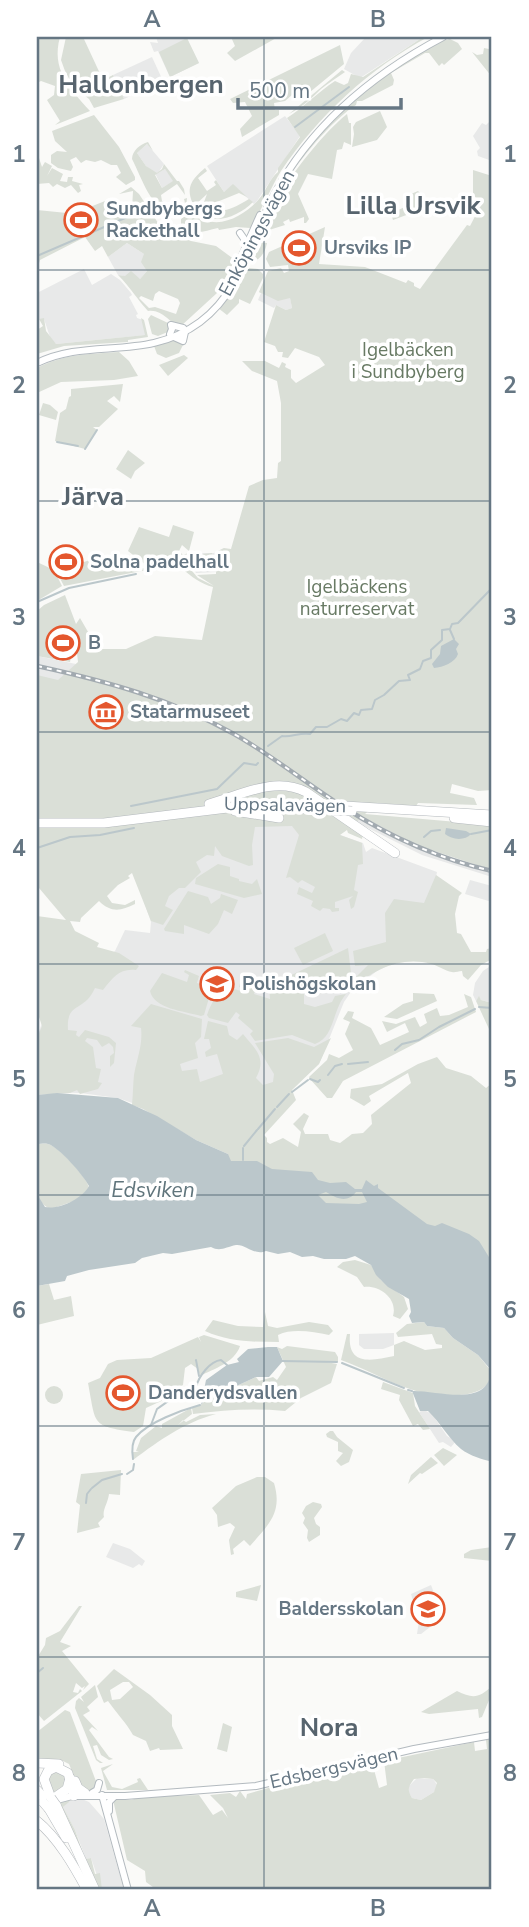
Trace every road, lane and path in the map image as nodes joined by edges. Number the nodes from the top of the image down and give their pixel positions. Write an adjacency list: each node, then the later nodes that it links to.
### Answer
1 (435, 37): 3 (main road, Enköpingsvägen)
2 (443, 37): 5 (main road, Enköpingsvägen)
3 (256, 224): 4 (main road, Enköpingsvägen); 4 (main road)
4 (247, 245): 5 (main road, Enköpingsvägen)
5 (184, 330): 6 (main road); 6 (main road)
6 (172, 336): 7 (main road)
7 (37, 360)
8 (209, 804): 9 (highway, Uppsalavägen); 14 (highway, Uppsalavägen); 15 (highway)
9 (327, 807): 10 (highway, Uppsalavägen, bridge); 11 (highway, Uppsalavägen)
10 (348, 809): 13 (highway, Uppsalavägen); 13 (highway, Uppsalavägen)
11 (198, 810): 12 (highway); 14 (highway, Uppsalavägen)
12 (279, 818)
13 (492, 819)
14 (37, 821)
15 (394, 853)
16 (492, 1735): 20 (main road, Edsbergsvägen)
17 (37, 1763): 18 (highway)
18 (72, 1779): 21 (highway); 24 (highway); 24 (highway)
19 (99, 1783): 21 (main road)
20 (175, 1792): 22 (main road, Edsbergsvägen); 23 (main road, Edsbergsvägen)
21 (80, 1794): 22 (main road); 22 (main road); 24 (main road); 24 (main road)
22 (103, 1797): 23 (main road, Edsbergsvägen); 25 (main road); 27 (main road)
23 (114, 1797): 25 (main road)
24 (45, 1802): 28 (highway); 29 (highway)
25 (109, 1811): 27 (main road)
26 (37, 1821): 28 (highway)
27 (110, 1822): 30 (main road)
28 (88, 1890)
29 (94, 1890)
30 (129, 1890)

